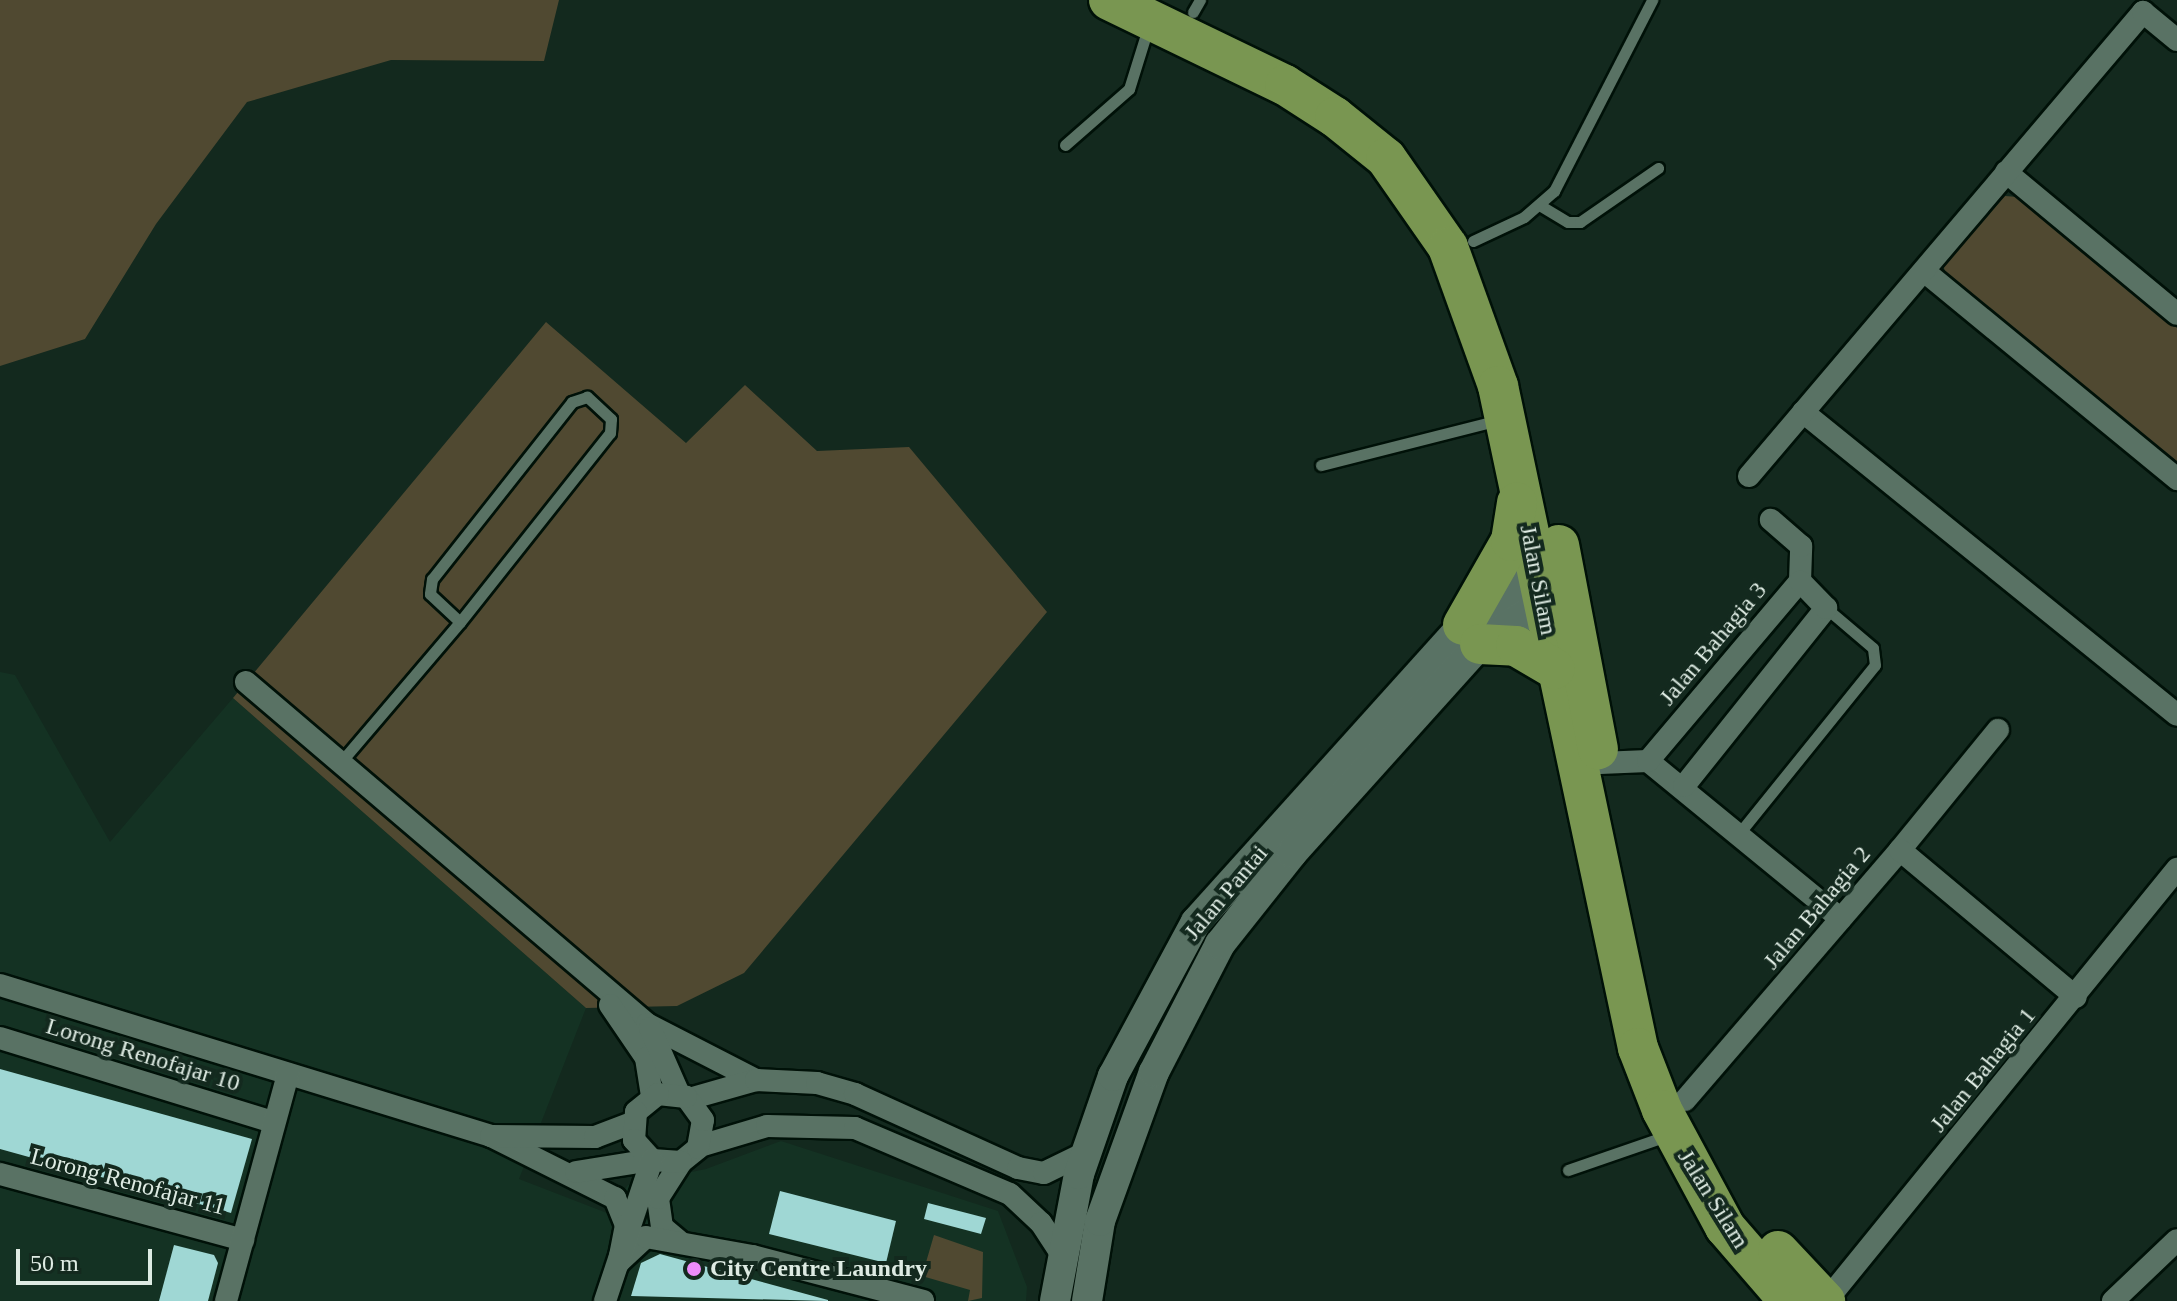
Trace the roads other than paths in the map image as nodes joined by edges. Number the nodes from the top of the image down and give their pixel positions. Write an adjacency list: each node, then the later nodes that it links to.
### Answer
1 (1109, 0): 4 (highway, Jalan Silam)
2 (1652, 0): 9 (lane)
3 (2148, 6): 5 (street); 8 (street)
4 (1178, 8): 6 (lane); 10 (highway, Jalan Silam); 14 (highway, Jalan Silam)
5 (2177, 40)
6 (1065, 145)
7 (1658, 168): 9 (lane)
8 (2006, 172): 11 (street); 12 (street)
9 (1541, 206): 10 (lane)
10 (1473, 241): 20 (highway, Jalan Silam)
11 (1924, 271): 13 (street); 17 (street)
12 (2177, 314)
13 (1803, 412): 16 (street); 27 (street)
14 (1505, 418): 15 (lane); 18 (highway, Jalan Silam)
15 (1321, 465)
16 (1749, 476)
17 (2177, 479)
18 (1520, 487): 20 (highway, Jalan Silam); 24 (highway)
19 (1771, 520): 21 (street, Jalan Bahagia 3)
20 (1552, 580): 24 (street, Jalan Pantai); 25 (highway, Jalan Silam); 30 (highway, Jalan Silam)
21 (1800, 581): 22 (street); 29 (street, Jalan Bahagia 3)
22 (1826, 608): 32 (street); 33 (lane)
23 (460, 622): 23 (lane); 31 (lane)
24 (1472, 635): 25 (highway); 51 (street, Jalan Pantai); 66 (street, Jalan Pantai)
25 (1555, 669): 46 (highway, Jalan Silam)
26 (246, 682): 31 (street)
27 (2177, 715)
28 (1998, 730): 34 (street)
29 (1648, 761): 30 (street); 32 (street)
30 (1600, 763): 46 (highway, Jalan Silam)
31 (339, 764): 37 (street)
32 (1684, 786): 33 (street)
33 (1741, 831): 36 (street)
34 (1900, 850): 36 (street, Jalan Bahagia 2); 39 (street, Jalan Bahagia 2)
35 (2175, 875): 39 (street, Jalan Bahagia 1)
36 (1841, 919): 46 (street, Jalan Bahagia 2)
37 (590, 978): 40 (street); 44 (street)
38 (0, 985): 42 (street)
39 (2076, 997): 68 (street, Jalan Bahagia 1)
40 (647, 1024): 43 (street); 45 (street)
41 (0, 1038): 47 (street, Lorong Renofajar 10)
42 (288, 1074): 47 (street); 49 (street)
43 (756, 1080): 45 (street); 51 (street)
44 (652, 1096): 45 (street); 48 (street)
45 (684, 1096): 50 (street)
46 (1679, 1116): 54 (lane); 67 (highway, Jalan Silam); 68 (highway, Jalan Silam)
47 (270, 1121): 57 (street)
48 (632, 1123): 49 (street); 52 (street)
49 (491, 1136): 55 (street)
50 (700, 1146): 53 (street); 60 (street)
51 (1087, 1152): 60 (street, Jalan Pantai)
52 (652, 1160): 53 (street); 55 (street); 61 (street)
53 (681, 1162): 59 (street)
54 (1568, 1170)
55 (571, 1173): 61 (street)
56 (0, 1174): 57 (street, Lorong Renofajar 11)
57 (243, 1240): 63 (street)
58 (2177, 1240): 69 (street)
59 (680, 1242): 61 (street); 62 (street)
60 (1064, 1258): 65 (street, Jalan Pantai)
61 (619, 1262): 64 (street)
62 (910, 1299)
63 (226, 1301)
64 (605, 1301)
65 (1055, 1301)
66 (1087, 1301)
67 (1789, 1301)
68 (1826, 1301)
69 (2113, 1301)

